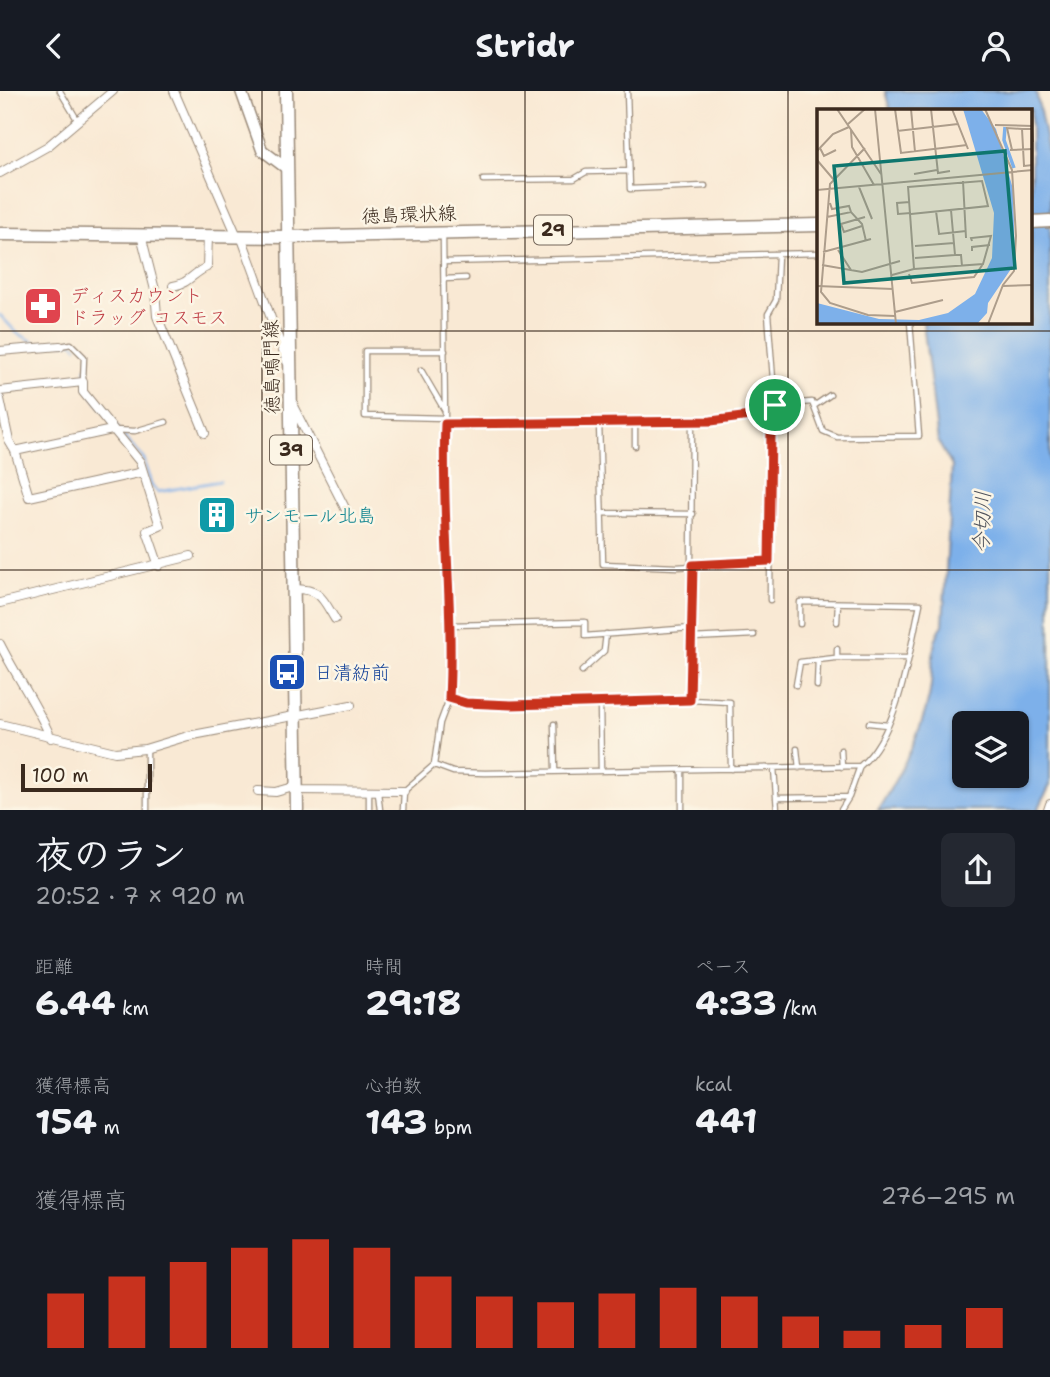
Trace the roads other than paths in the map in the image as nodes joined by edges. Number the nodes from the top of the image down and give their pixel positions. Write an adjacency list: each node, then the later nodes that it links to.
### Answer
1 (60, 91): 7 (lane)
2 (113, 91): 7 (street)
3 (174, 91): 19 (street)
4 (241, 91): 8 (street)
5 (286, 91): 8 (main road, 徳島鳴門線 / 39)
6 (627, 91): 9 (lane)
7 (79, 122): 10 (street)
8 (286, 168): 21 (main road, 徳島鳴門線 / 39)
9 (629, 171): 11 (lane); 12 (lane)
10 (0, 173)
11 (484, 180)
12 (705, 186)
13 (1050, 221): 14 (main road)
14 (1032, 222)
15 (817, 225): 21 (main road, 徳島環状線 / 29)
16 (0, 234): 17 (main road, 徳島環状線 / 29)
17 (141, 235): 18 (main road, 徳島環状線 / 29); 47 (street)
18 (208, 236): 19 (main road, 徳島環状線 / 29); 27 (street)
19 (239, 236): 21 (main road, 徳島環状線 / 29); 32 (street)
20 (443, 236): 24 (lane)
21 (287, 237): 32 (main road, 徳島鳴門線 / 39)
22 (817, 253): 23 (lane)
23 (778, 255): 24 (lane); 39 (lane)
24 (443, 262): 26 (lane)
25 (466, 278): 26 (lane)
26 (444, 279): 31 (lane)
27 (173, 286)
28 (909, 324): 40 (lane)
29 (60, 346): 30 (street); 34 (lane)
30 (0, 351)
31 (445, 351): 41 (lane); 41 (lane)
32 (290, 369): 38 (main road, 徳島鳴門線 / 39)
33 (421, 370): 41 (lane)
34 (83, 382): 35 (street); 46 (street)
35 (0, 391)
36 (830, 395): 40 (lane)
37 (0, 399): 49 (street)
38 (290, 401): 53 (street); 60 (main road, 徳島鳴門線 / 39)
39 (775, 405): 40 (lane); 42 (lane); 57 (lane)
40 (814, 406)
41 (445, 418): 45 (lane); 67 (lane)
42 (692, 421): 44 (lane); 55 (lane)
43 (166, 422): 46 (lane)
44 (635, 422): 45 (lane); 48 (lane)
45 (599, 423): 54 (lane)
46 (117, 429): 49 (street); 50 (street)
47 (205, 433)
48 (635, 446)
49 (15, 451): 50 (street)
50 (143, 472): 52 (street)
51 (157, 483): 52 (street)
52 (150, 491): 59 (street)
53 (346, 510)
54 (601, 513): 55 (lane); 58 (lane)
55 (693, 514): 58 (lane)
56 (191, 556): 59 (street)
57 (769, 561): 58 (lane); 61 (lane)
58 (693, 565): 68 (lane)
59 (159, 566): 62 (street)
60 (294, 589): 64 (street); 84 (main road, 徳島鳴門線 / 39)
61 (770, 600)
62 (0, 603)
63 (838, 603): 65 (lane); 66 (lane); 75 (lane)
64 (335, 619)
65 (837, 622)
66 (800, 624)
67 (450, 625): 69 (lane); 80 (lane)
68 (692, 628): 69 (lane); 71 (lane)
69 (606, 634): 77 (lane)
70 (754, 635): 71 (lane)
71 (692, 638): 81 (lane)
72 (0, 644): 89 (street)
73 (836, 649): 74 (lane)
74 (838, 658): 75 (lane); 76 (lane)
75 (908, 658): 88 (lane)
76 (818, 660): 78 (lane); 79 (lane)
77 (582, 671)
78 (796, 685)
79 (817, 686)
80 (449, 698): 82 (lane); 93 (lane)
81 (690, 700): 82 (lane); 98 (lane)
82 (600, 703): 101 (lane)
83 (351, 705): 84 (street)
84 (296, 717): 90 (street); 102 (main road, 徳島鳴門線 / 39)
85 (869, 723): 88 (lane)
86 (0, 724): 89 (street)
87 (554, 724): 100 (lane)
88 (888, 725): 95 (lane)
89 (51, 738): 90 (street)
90 (147, 749): 109 (lane)
91 (797, 749): 97 (lane)
92 (841, 750): 94 (lane)
93 (434, 765): 100 (lane); 104 (lane)
94 (842, 767): 95 (lane); 97 (lane)
95 (860, 767): 106 (lane)
96 (775, 768): 97 (lane); 98 (lane); 107 (lane)
97 (799, 768)
98 (731, 769): 99 (lane)
99 (682, 770): 101 (lane); 114 (lane)
100 (555, 771): 101 (lane)
101 (601, 771)
102 (297, 788): 103 (street); 105 (street); 110 (main road, 徳島鳴門線 / 39)
103 (258, 791)
104 (404, 791): 105 (street); 113 (lane)
105 (373, 792): 111 (lane); 112 (lane)
106 (849, 797): 107 (lane); 116 (lane)
107 (776, 798): 115 (lane)
108 (1050, 804): 117 (street)
109 (147, 810)
110 (298, 810)
111 (369, 810)
112 (380, 810)
113 (403, 810)
114 (682, 810)
115 (777, 810)
116 (841, 810)
117 (1048, 810)

